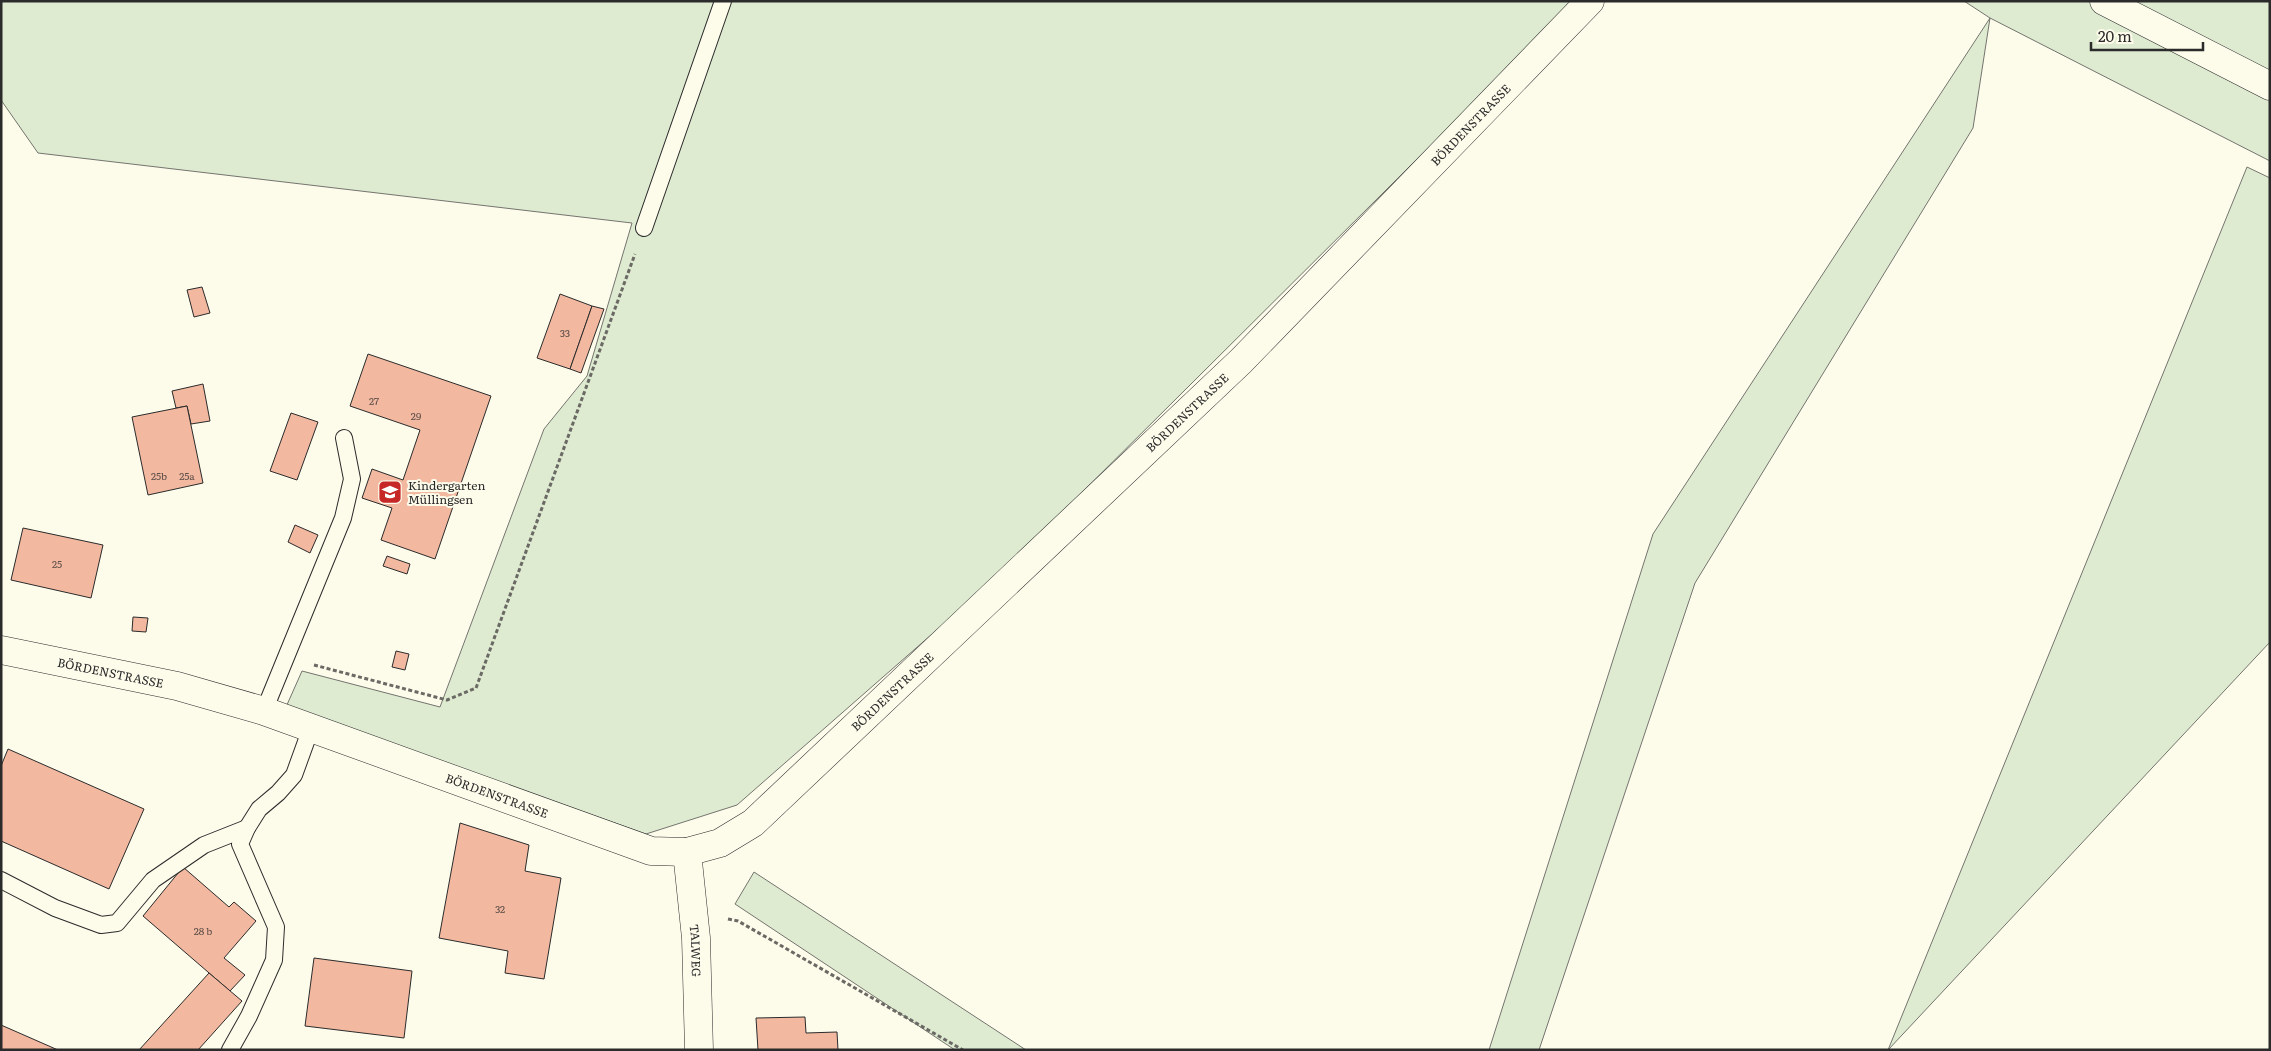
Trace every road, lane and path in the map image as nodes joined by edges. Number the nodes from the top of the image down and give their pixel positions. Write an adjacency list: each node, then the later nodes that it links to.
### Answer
1 (723, 1): 5 (lane)
2 (1590, 1): 12 (street, BÖRDENSTRASSE)
3 (2104, 1): 4 (street)
4 (2270, 86)
5 (644, 228): 8 (path)
6 (344, 438): 9 (lane)
7 (1, 650): 9 (street, BÖRDENSTRASSE)
8 (304, 662)
9 (264, 711): 10 (street, BÖRDENSTRASSE)
10 (311, 728): 11 (lane); 12 (street, BÖRDENSTRASSE)
11 (247, 828): 13 (lane); 15 (lane)
12 (687, 852): 14 (street, TALWEG)
13 (1, 880)
14 (693, 913): 16 (street, TALWEG); 17 (path)
15 (230, 1050)
16 (699, 1050)
17 (963, 1050)

